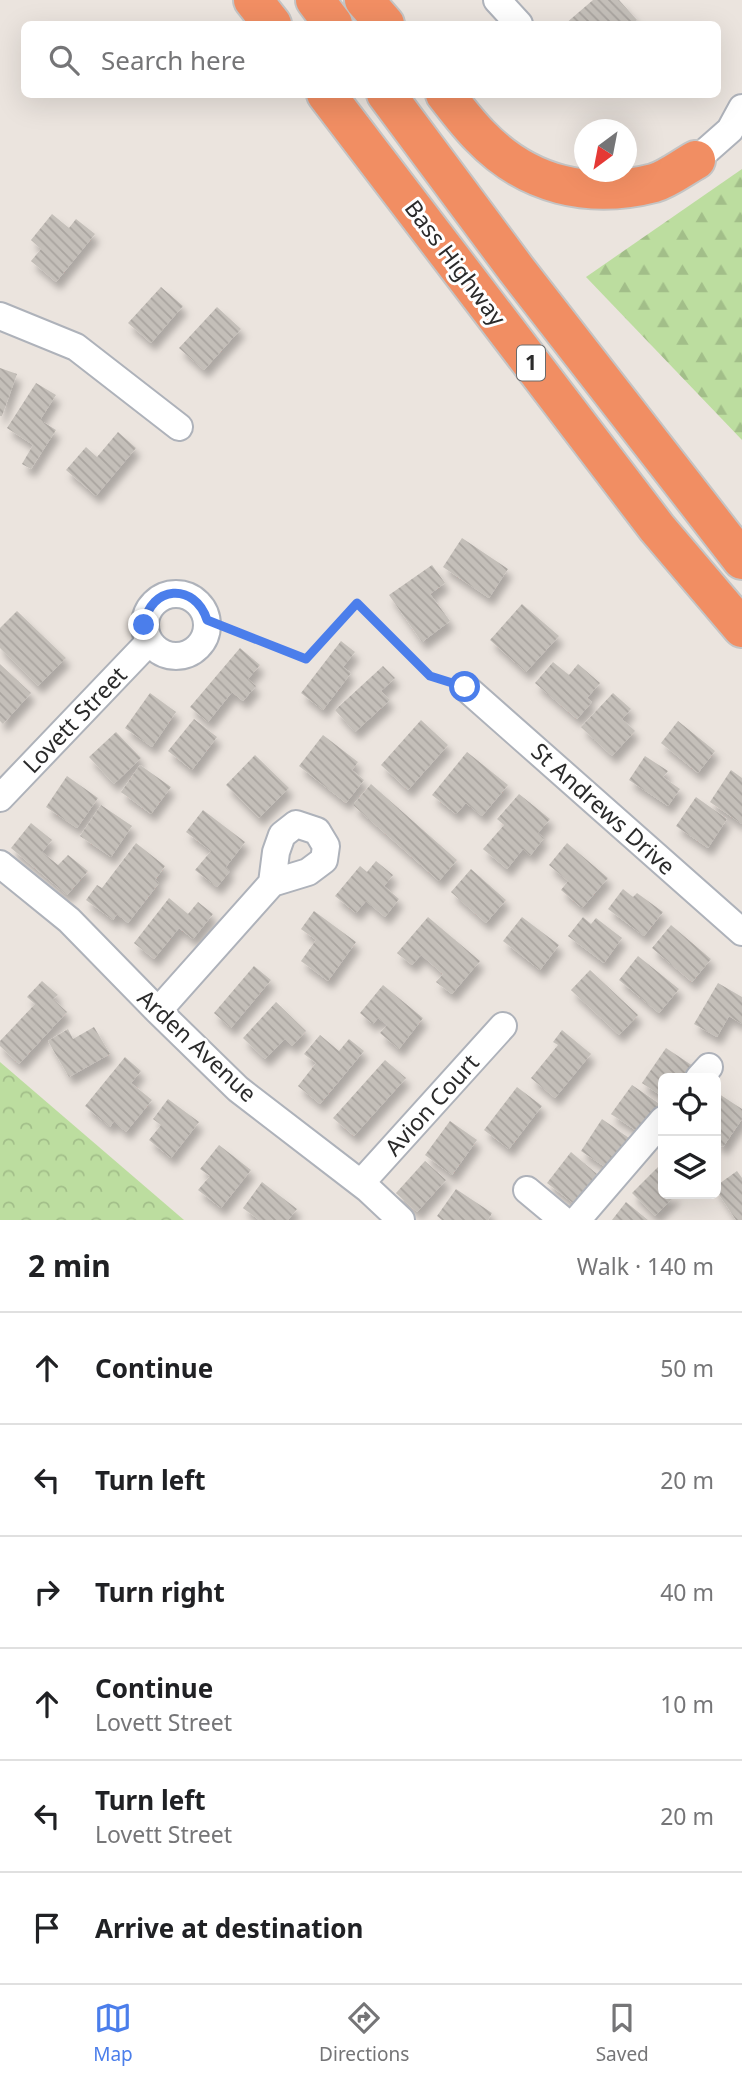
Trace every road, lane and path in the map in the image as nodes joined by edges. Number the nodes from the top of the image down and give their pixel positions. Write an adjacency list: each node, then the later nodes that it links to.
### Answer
1 (253, 0): 6 (highway)
2 (315, 0): 7 (highway)
3 (364, 0): 8 (highway)
4 (478, 0): 9 (street)
5 (497, 0): 10 (street)
6 (270, 21)
7 (332, 21)
8 (382, 21)
9 (496, 21)
10 (516, 21)
11 (329, 98): 20 (highway, Bass Highway / 1)
12 (389, 98): 18 (highway, Bass Highway / 1)
13 (447, 98): 15 (highway)
14 (742, 108): 15 (street)
15 (696, 160)
16 (0, 316): 17 (street)
17 (178, 427)
18 (742, 559)
19 (207, 620): 21 (street); 21 (street); 22 (path)
20 (742, 628)
21 (149, 642): 23 (street, Lovett Street)
22 (465, 687): 26 (street, St Andrews Drive)
23 (0, 798)
24 (0, 864): 27 (street, Arden Avenue)
25 (272, 883): 27 (street)
26 (742, 932)
27 (158, 1012): 30 (street, Arden Avenue)
28 (503, 1026): 30 (street, Avion Court)
29 (658, 1126): 34 (street)
30 (361, 1183): 32 (street, Arden Avenue)
31 (527, 1190): 33 (street)
32 (401, 1220)
33 (563, 1220)
34 (577, 1220)

